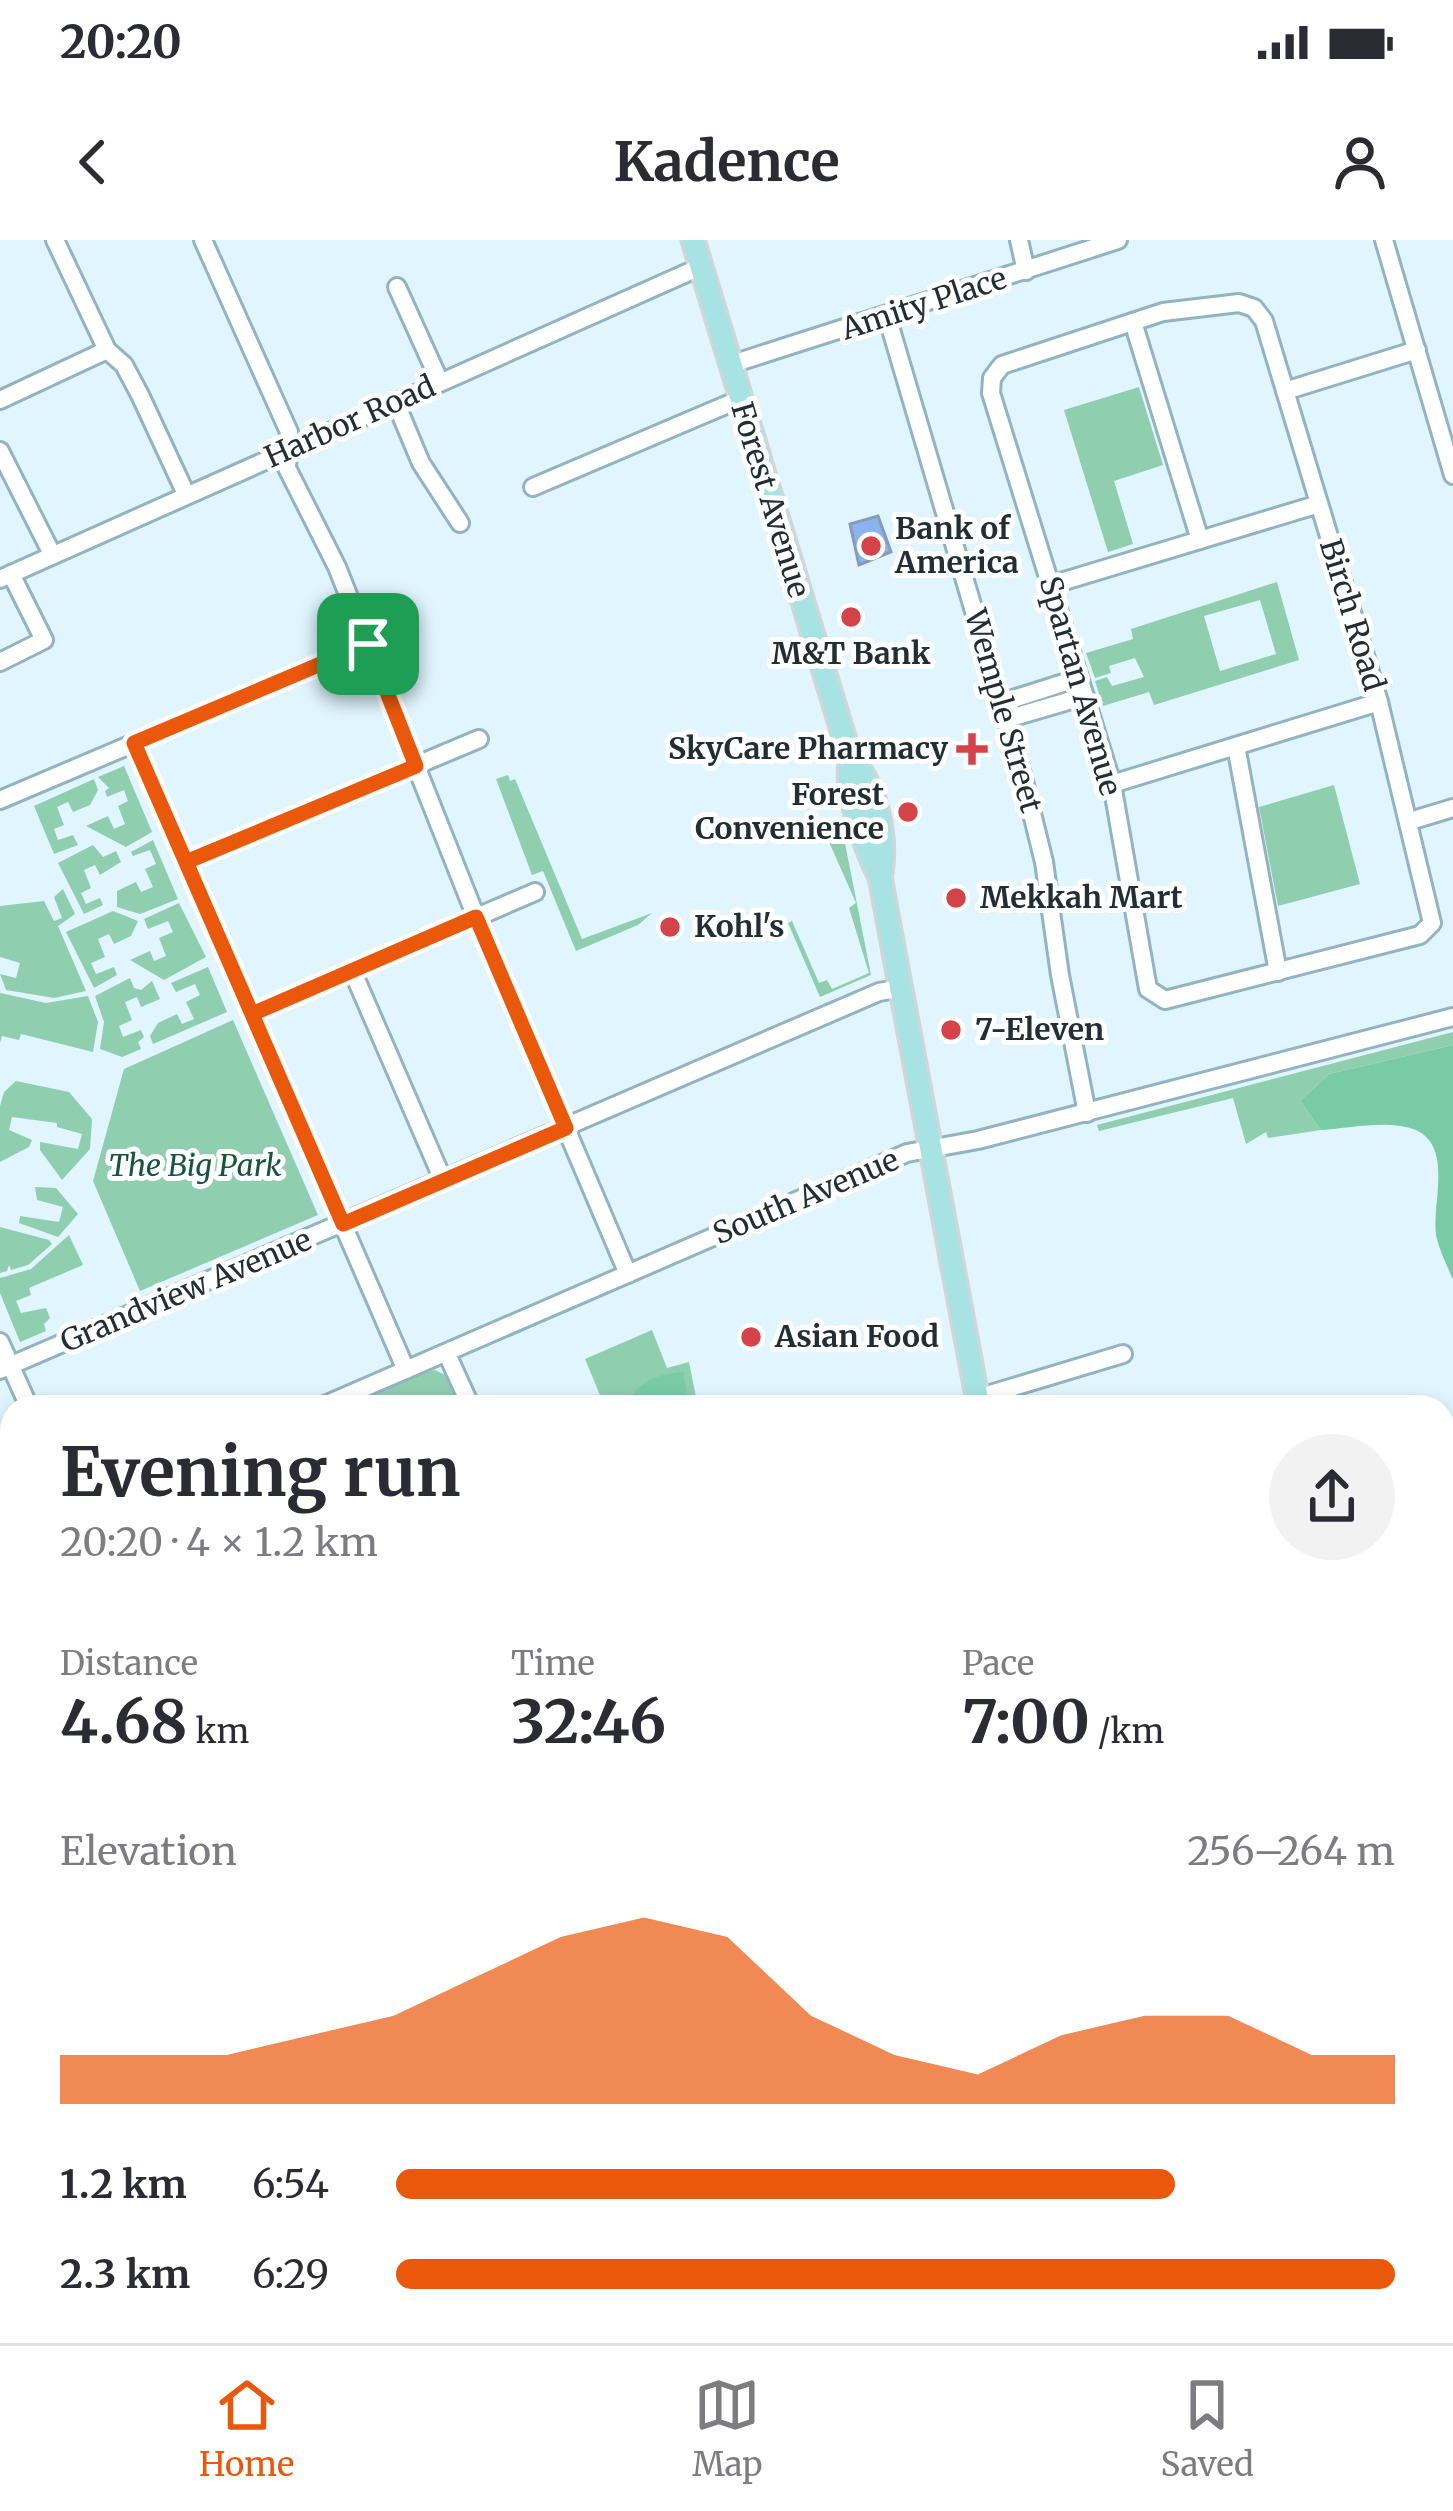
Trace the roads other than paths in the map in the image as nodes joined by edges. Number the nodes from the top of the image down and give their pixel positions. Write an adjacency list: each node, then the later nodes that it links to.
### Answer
1 (55, 240): 12 (street)
2 (203, 240): 21 (street)
3 (693, 240): 7 (main road, Forest Avenue)
4 (1019, 240): 8 (street)
5 (1118, 240): 8 (street, Amity Place)
6 (1384, 240): 13 (street)
7 (700, 267): 14 (main road, Forest Avenue); 15 (street, Harbor Road)
8 (1026, 271): 10 (street, Amity Place)
9 (397, 287): 15 (street)
10 (887, 316): 14 (street, Amity Place); 35 (street, Wemple Street)
11 (1133, 322): 16 (street, Birch Road); 27 (street); 30 (street, Spartan Avenue)
12 (107, 350): 18 (street); 24 (street)
13 (1417, 350): 16 (street); 22 (street)
14 (729, 365): 17 (main road, Forest Avenue)
15 (440, 382): 19 (street, Harbor Road)
16 (1285, 391): 25 (street, Birch Road)
17 (740, 399): 23 (street); 49 (main road, Forest Avenue)
18 (0, 400)
19 (395, 401): 21 (street, Harbor Road); 26 (street)
20 (0, 451): 28 (street)
21 (286, 451): 24 (street, Harbor Road); 31 (street)
22 (1453, 475)
23 (533, 487)
24 (186, 494): 28 (street, Harbor Road)
25 (1319, 504): 27 (street); 34 (street, Birch Road)
26 (460, 523)
27 (1200, 540): 30 (street)
28 (52, 554): 29 (street, Harbor Road)
29 (5, 576): 32 (street)
30 (1051, 585): 33 (street, Spartan Avenue)
31 (368, 644): 37 (street); 39 (street)
32 (0, 662)
33 (1082, 687): 35 (street); 40 (street, Spartan Avenue)
34 (1378, 702): 38 (street); 43 (street, Birch Road)
35 (1005, 710): 52 (street, Wemple Street)
36 (479, 739): 39 (street)
37 (134, 743): 41 (street); 44 (street)
38 (1236, 746): 40 (street); 48 (street)
39 (416, 766): 44 (street); 46 (street)
40 (1112, 784): 48 (street, Spartan Avenue)
41 (0, 800)
42 (1453, 808): 43 (street)
43 (1410, 821): 48 (street, Birch Road)
44 (186, 862): 50 (street)
45 (536, 892): 46 (street)
46 (476, 917): 47 (street); 53 (street)
47 (352, 970): 50 (street); 55 (street)
48 (1278, 972)
49 (902, 988): 53 (street, Grandview Avenue); 54 (main road, Forest Avenue)
50 (252, 1014): 56 (street)
51 (1453, 1016): 52 (street, South Avenue)
52 (1087, 1113): 54 (street, South Avenue)
53 (566, 1128): 55 (street, Grandview Avenue); 57 (street)
54 (932, 1149): 57 (street, South Avenue); 66 (main road, Forest Avenue)
55 (443, 1180): 56 (street, Grandview Avenue)
56 (343, 1224): 61 (street, Grandview Avenue); 62 (street)
57 (628, 1274): 59 (street, South Avenue)
58 (0, 1342): 61 (street)
59 (447, 1354): 62 (street, South Avenue); 65 (street)
60 (1123, 1354): 67 (street)
61 (5, 1368): 63 (street)
62 (406, 1370): 64 (street, South Avenue)
63 (22, 1395)
64 (348, 1395)
65 (466, 1395)
66 (977, 1395)
67 (999, 1395)

